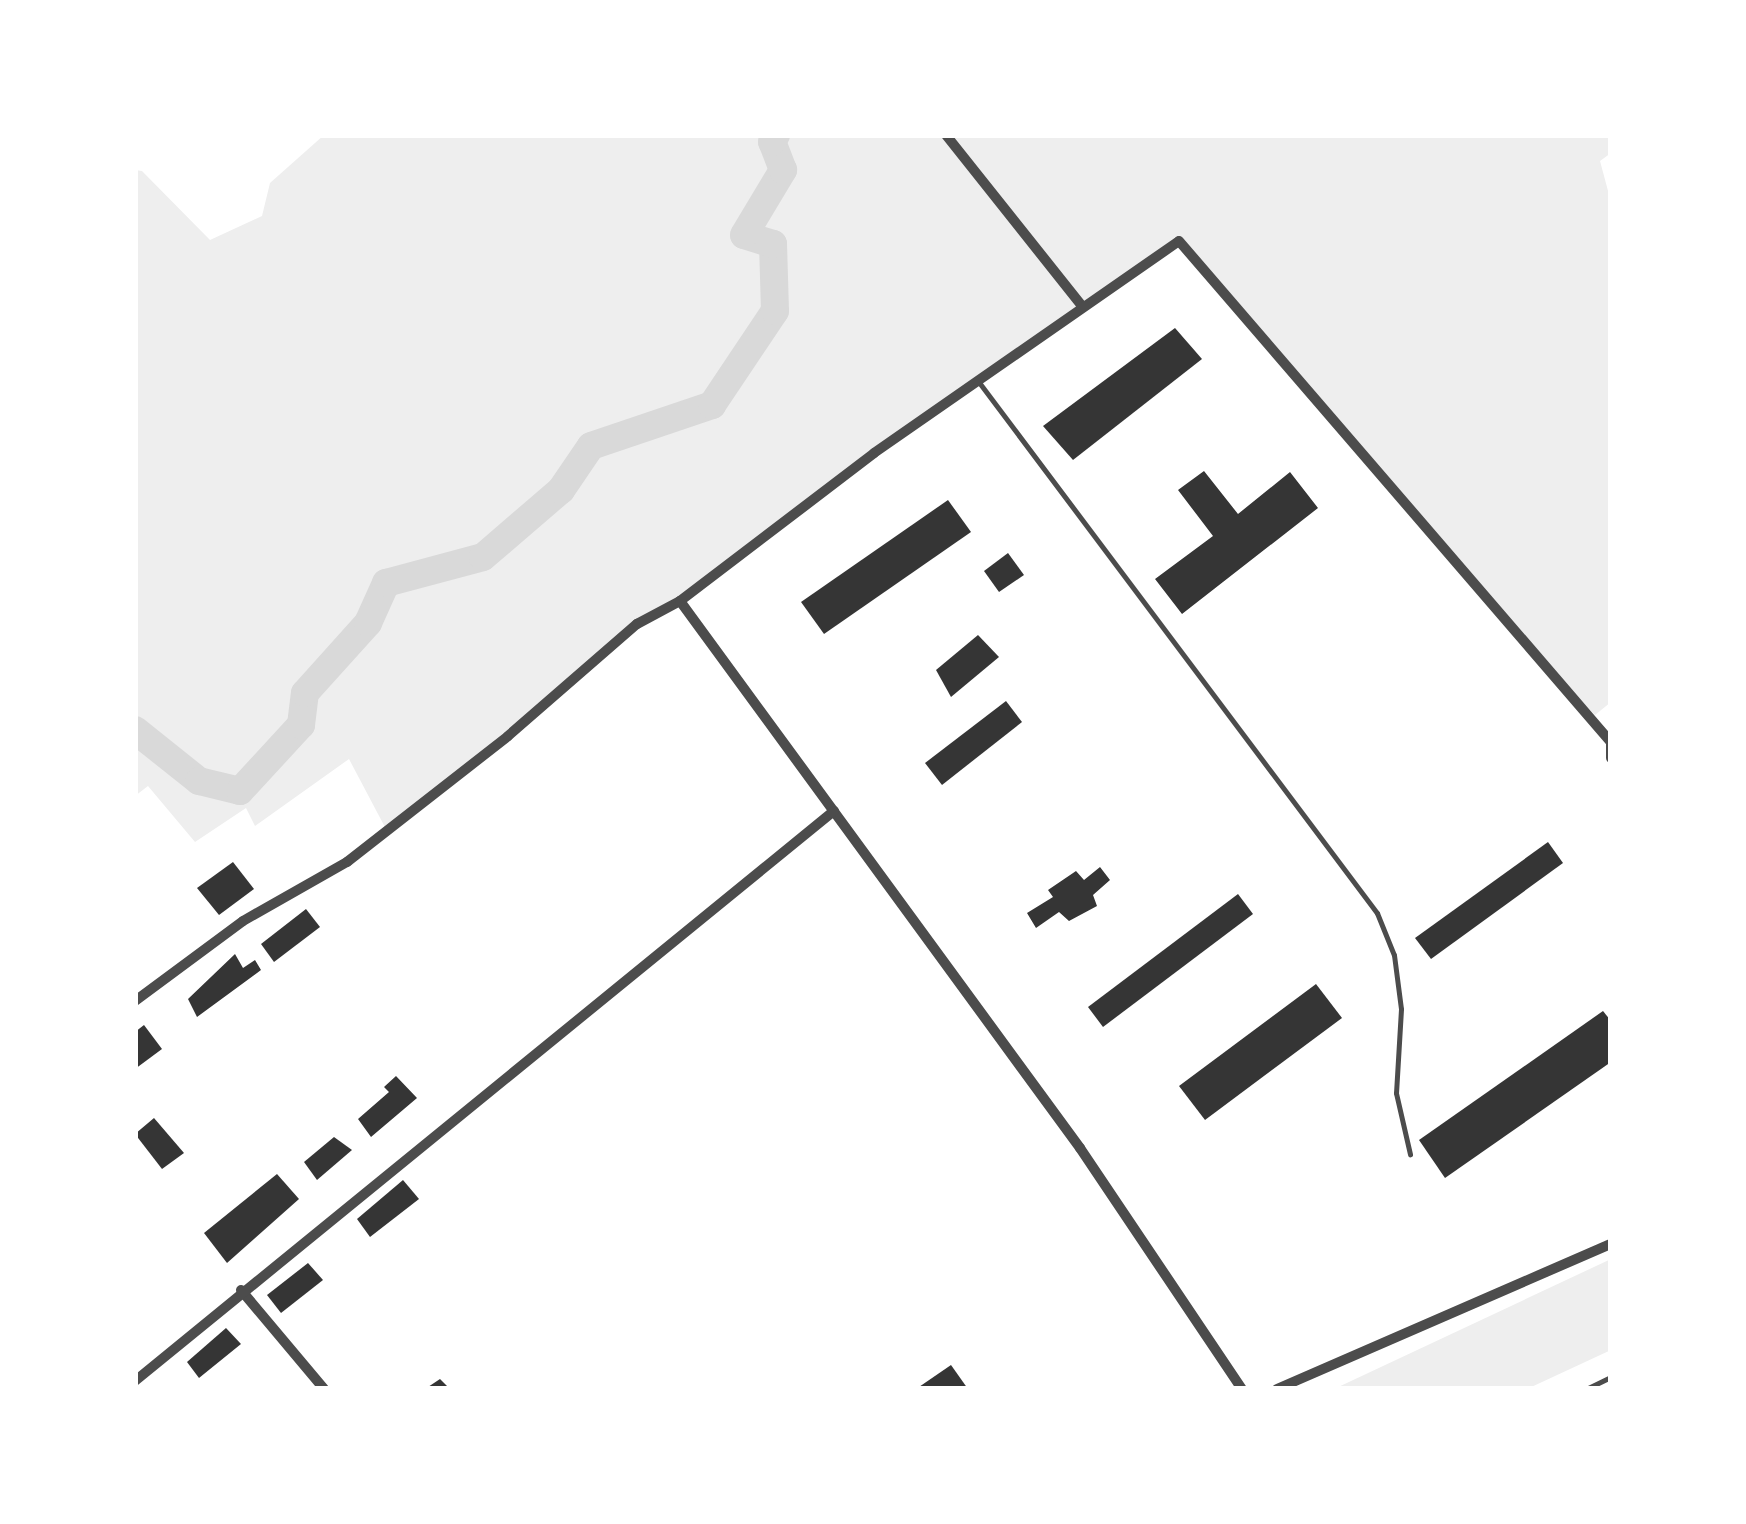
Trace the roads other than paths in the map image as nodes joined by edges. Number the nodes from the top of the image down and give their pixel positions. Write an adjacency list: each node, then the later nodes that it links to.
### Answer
1 (946, 135): 2 (street)
2 (1082, 306): 3 (street); 5 (street)
3 (977, 380): 4 (street); 9 (lane)
4 (680, 601): 7 (street); 8 (street)
5 (1611, 740): 6 (street)
6 (1611, 758)
7 (834, 811): 11 (street); 15 (street)
8 (135, 1000)
9 (1410, 1154)
10 (1611, 1244): 16 (street)
11 (242, 1290): 13 (street); 14 (street)
12 (1611, 1377): 17 (lane)
13 (135, 1380)
14 (324, 1389)
15 (1242, 1389)
16 (1277, 1389)
17 (1586, 1389)

